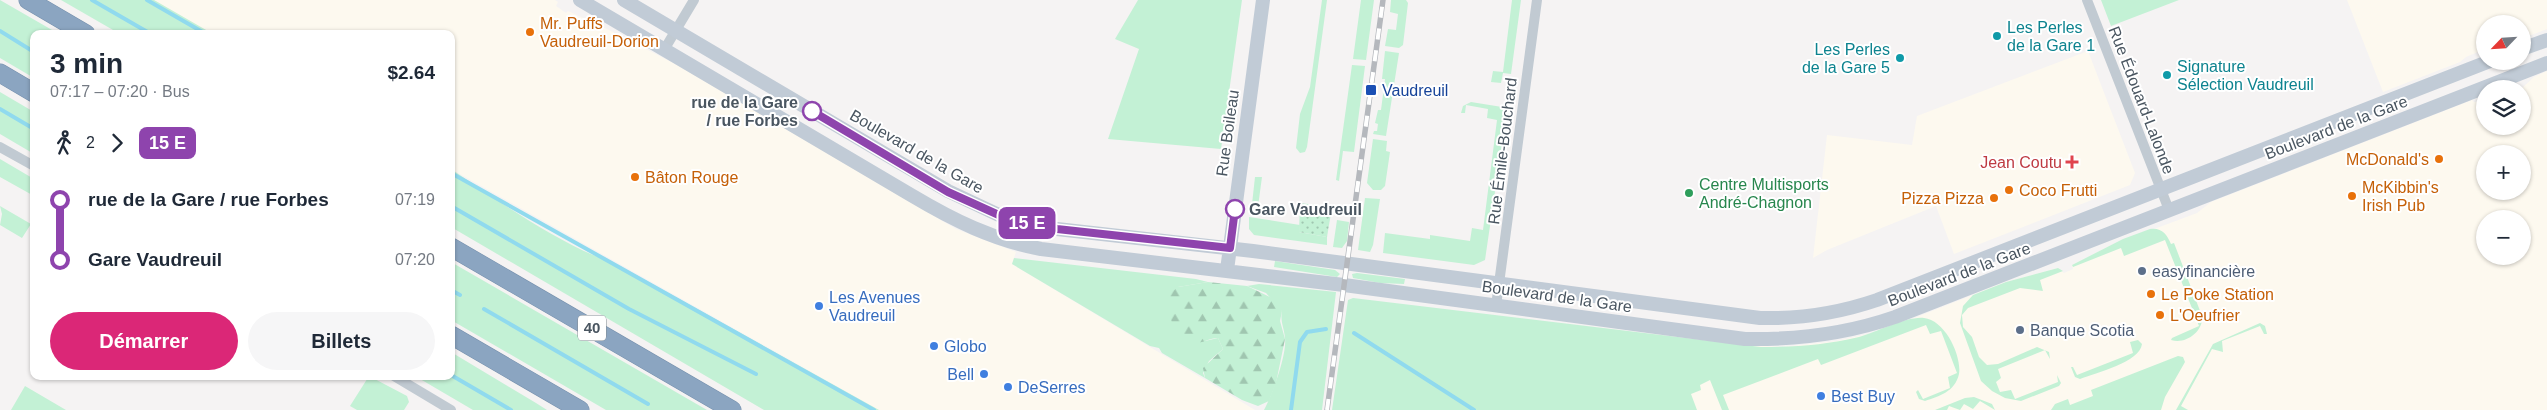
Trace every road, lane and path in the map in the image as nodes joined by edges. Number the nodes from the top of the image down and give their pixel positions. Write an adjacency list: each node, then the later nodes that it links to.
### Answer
1 (28, 0): 8 (highway)
2 (580, 0): 12 (main road, Boulevard de la Gare)
3 (624, 0): 9 (main road, Boulevard de la Gare)
4 (694, 0): 9 (street)
5 (1263, 0): 22 (main road, Rue Boileau)
6 (1537, 0): 24 (street, Rue Émile-Bouchard)
7 (2087, 0): 19 (street, Rue Édouard-Lalonde)
8 (79, 30)
9 (676, 31): 12 (street); 22 (main road, Boulevard de la Gare)
10 (2547, 40): 11 (main road)
11 (2531, 46)
12 (664, 50): 23 (main road, Boulevard de la Gare)
13 (2547, 63): 20 (main road, Boulevard de la Gare)
14 (2476, 67): 19 (main road, Boulevard de la Gare)
15 (0, 73): 16 (highway)
16 (30, 91)
17 (0, 147): 18 (street)
18 (30, 164)
19 (2161, 191): 20 (street, Rue Édouard-Lalonde); 24 (main road, Boulevard de la Gare)
20 (2169, 210): 25 (main road, Boulevard de la Gare)
21 (455, 248): 30 (highway, 40)
22 (1230, 248): 23 (main road, Rue Boileau); 24 (main road, Boulevard de la Gare)
23 (1227, 270): 25 (main road, Boulevard de la Gare)
24 (1499, 284): 25 (street, Rue Émile-Bouchard)
25 (1496, 306)
26 (455, 338): 29 (highway)
27 (401, 380): 28 (street)
28 (451, 410)
29 (580, 410)
30 (732, 410)

